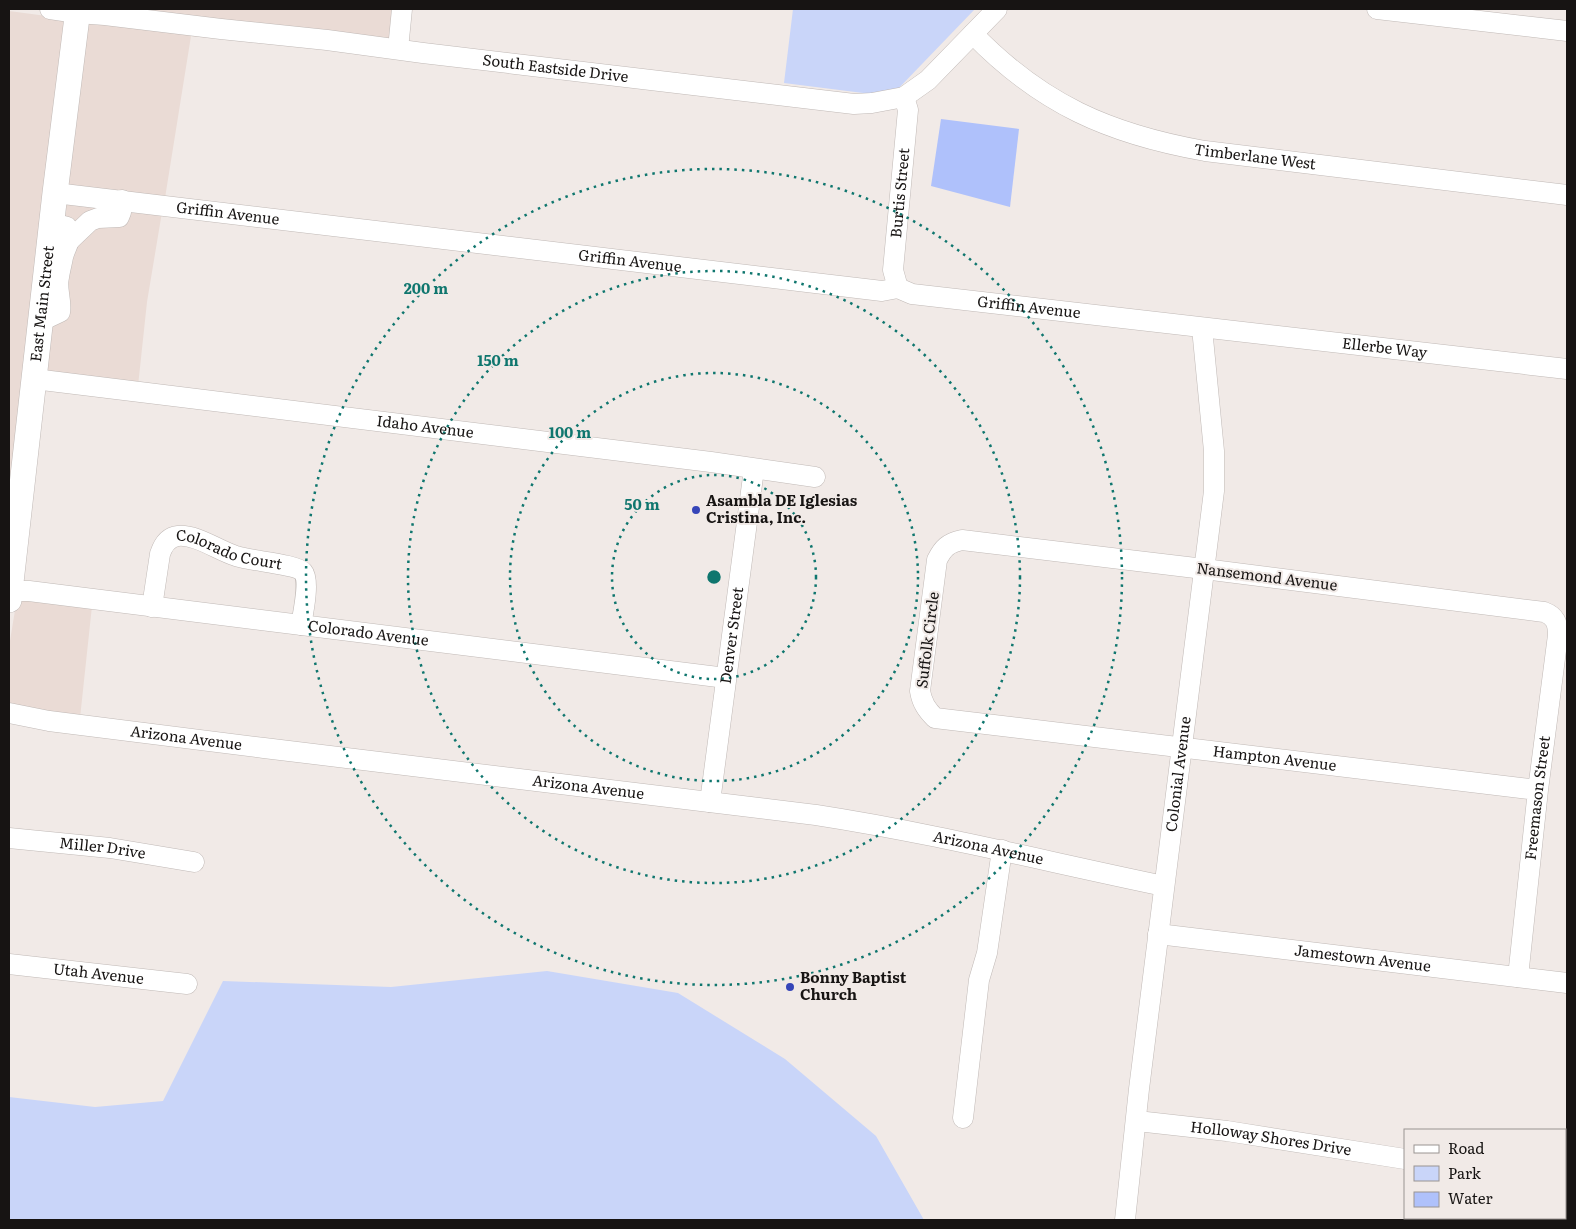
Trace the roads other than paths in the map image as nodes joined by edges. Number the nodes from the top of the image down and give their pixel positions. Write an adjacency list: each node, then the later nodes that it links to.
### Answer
1 (50, 9): 5 (street, South Eastside Drive)
2 (402, 9): 9 (street)
3 (997, 9): 8 (street, South Eastside Drive)
4 (1377, 9): 6 (street)
5 (78, 11): 9 (street, South Eastside Drive); 11 (main road, East Main Street)
6 (1472, 14): 7 (street)
7 (1567, 31)
8 (973, 34): 10 (street, South Eastside Drive); 12 (street, Timberlane West)
9 (398, 49): 10 (street, South Eastside Drive)
10 (904, 97): 16 (street, Burtis Street)
11 (55, 193): 13 (street, Griffin Avenue); 14 (main road, East Main Street)
12 (1567, 195)
13 (122, 200): 15 (street); 16 (street, Griffin Avenue)
14 (52, 224): 15 (street); 17 (main road, East Main Street)
15 (70, 240): 17 (street)
16 (898, 288): 18 (street, Griffin Avenue)
17 (52, 299): 20 (main road, East Main Street)
18 (1202, 328): 19 (street, Ellerbe Way); 24 (street, Colonial Avenue)
19 (1567, 369)
20 (34, 380): 21 (street, Idaho Avenue); 25 (main road, East Main Street)
21 (754, 469): 22 (street, Idaho Avenue); 29 (street, Denver Street)
22 (814, 477)
23 (975, 542): 24 (street, Nansemond Avenue); 31 (street, Suffolk Circle)
24 (1204, 569): 27 (street, Nansemond Avenue); 32 (street, Colonial Avenue)
25 (9, 596): 26 (street, Colorado Avenue)
26 (152, 606): 28 (street, Colorado Avenue); 28 (street, Colorado Court)
27 (1556, 620): 33 (street, Freemason Street)
28 (301, 625): 29 (street, Colorado Avenue)
29 (726, 678): 34 (street, Denver Street)
30 (9, 713): 34 (street, Arizona Avenue)
31 (1009, 728): 32 (street, Hampton Avenue)
32 (1182, 747): 33 (street, Hampton Avenue); 38 (street, Colonial Avenue)
33 (1538, 790): 41 (street, Freemason Street)
34 (710, 802): 36 (street, Arizona Avenue)
35 (9, 838): 37 (street, Miller Drive)
36 (1002, 850): 38 (street, Arizona Avenue); 44 (street)
37 (194, 862)
38 (1164, 886): 39 (street, Colonial Avenue)
39 (1158, 934): 41 (street, Jamestown Avenue); 45 (street, Colonial Avenue)
40 (9, 964): 43 (street, Utah Avenue)
41 (1518, 977): 42 (street, Jamestown Avenue)
42 (1567, 983)
43 (187, 984)
44 (963, 1118)
45 (1137, 1121): 46 (street, Holloway Shores Drive); 47 (street, Colonial Avenue)
46 (1404, 1159)
47 (1125, 1220)

